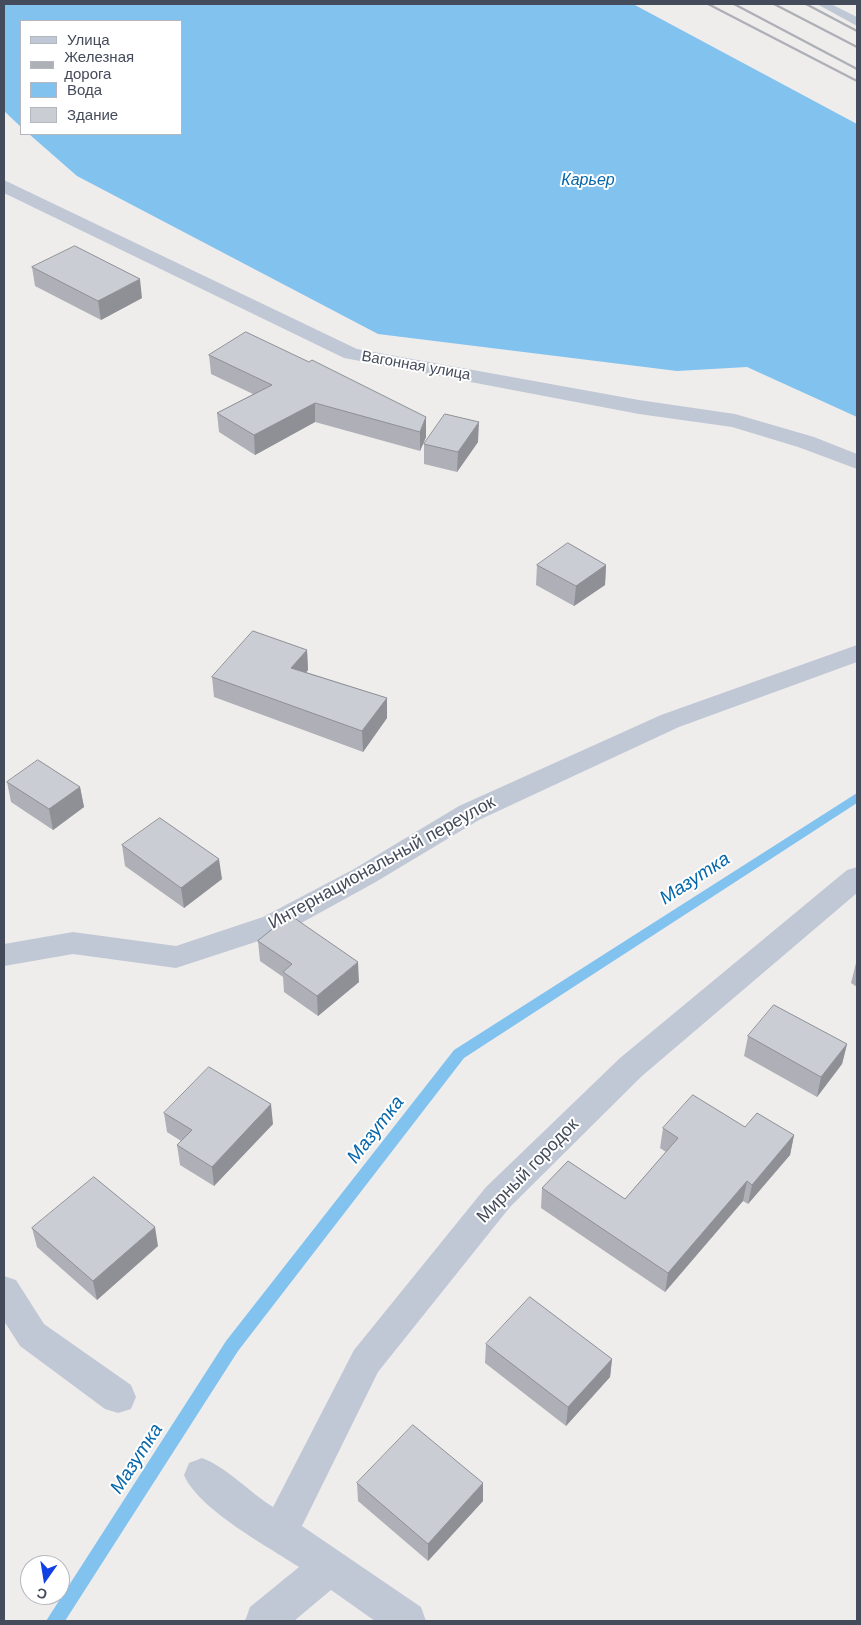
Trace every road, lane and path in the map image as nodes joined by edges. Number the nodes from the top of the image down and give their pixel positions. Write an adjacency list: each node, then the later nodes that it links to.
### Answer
1 (823, 4): 2 (lane)
2 (857, 22)
3 (4, 186): 4 (street, Вагонная улица)
4 (857, 462)
5 (857, 653): 7 (street, Интернациональный переулок)
6 (857, 877): 11 (street, Мирный городок)
7 (4, 955)
8 (4, 1291): 9 (street)
9 (118, 1397)
10 (202, 1476): 11 (street)
11 (279, 1533): 12 (street)
12 (330, 1566): 13 (street); 14 (street)
13 (264, 1621)
14 (407, 1621)

